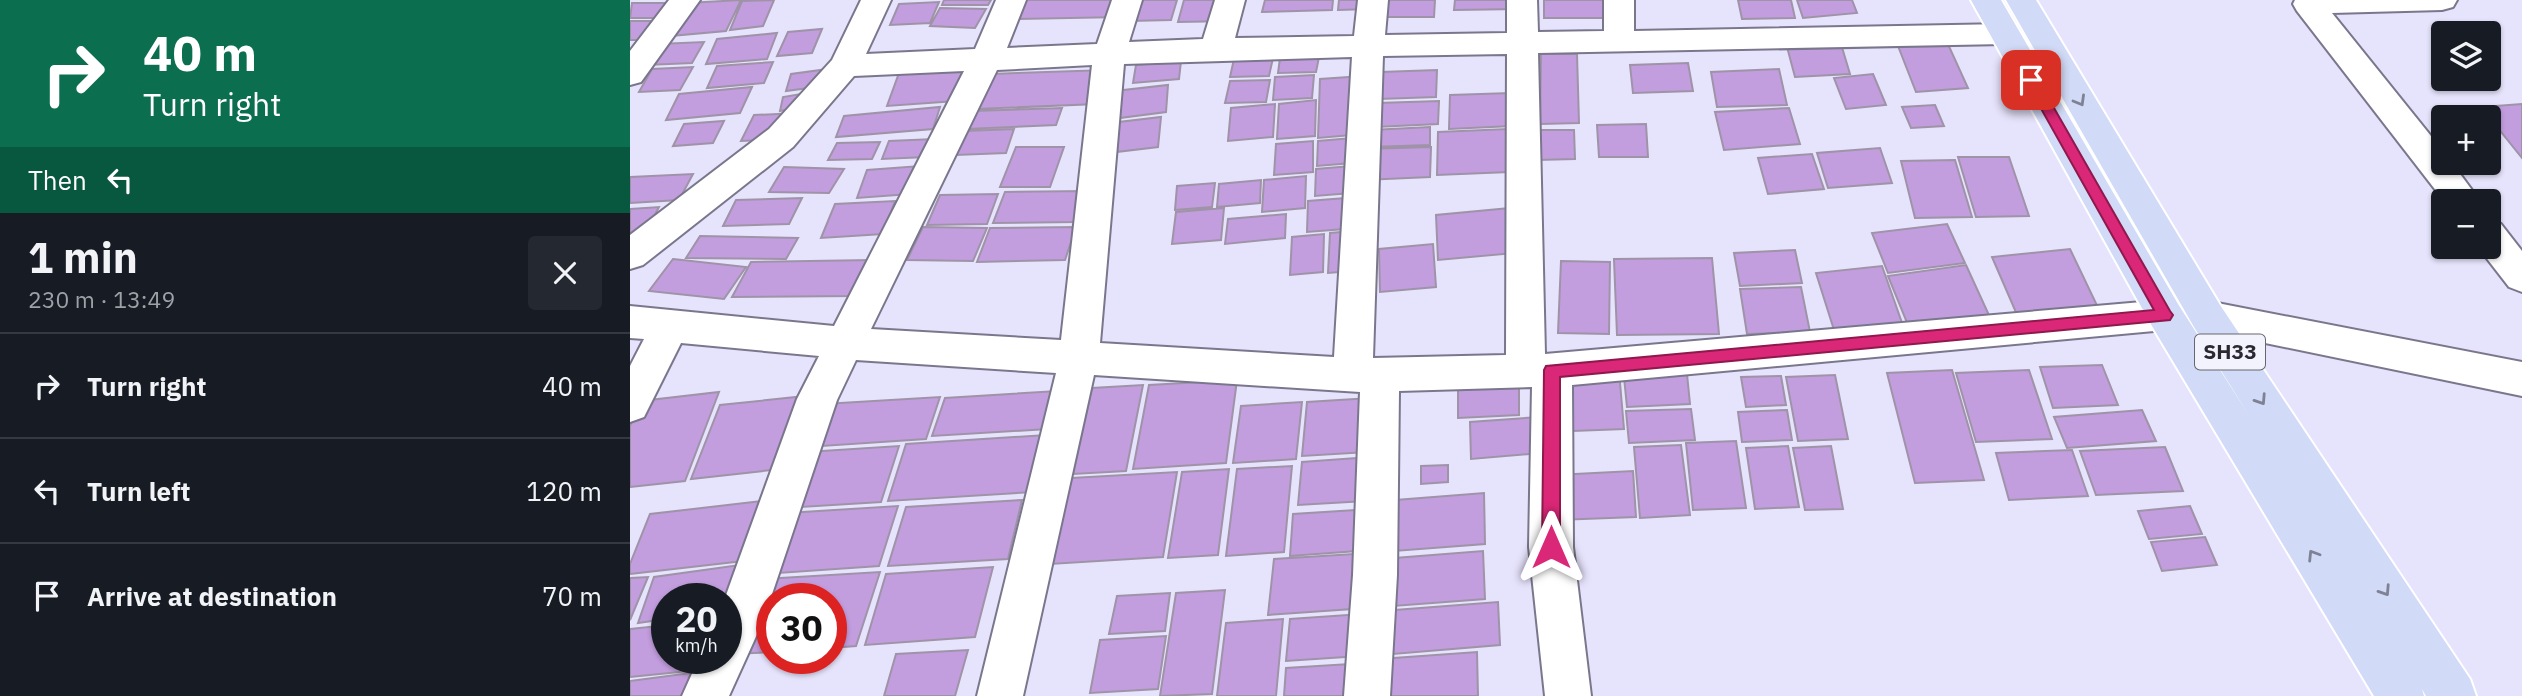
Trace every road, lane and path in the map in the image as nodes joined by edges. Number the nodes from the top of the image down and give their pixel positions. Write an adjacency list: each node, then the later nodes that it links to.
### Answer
1 (685, 0): 20 (street)
2 (876, 0): 19 (street)
3 (1011, 0): 18 (street)
4 (1127, 0): 17 (street)
5 (1230, 0): 16 (street)
6 (1373, 0): 15 (street)
7 (1522, 0): 14 (street)
8 (1619, 0): 13 (street)
9 (1986, 0): 12 (main road, SH33)
10 (2442, 0): 11 (street)
11 (2306, 2): 21 (street)
12 (2013, 17): 13 (street); 25 (main road, SH33); 26 (main road, SH33, one-way to 26)
13 (1619, 43): 14 (street)
14 (1524, 44): 15 (street); 31 (street)
15 (1368, 47): 16 (street); 32 (street)
16 (1216, 49): 17 (street)
17 (1110, 56): 18 (street); 30 (street)
18 (985, 61): 19 (street); 29 (street)
19 (845, 66): 23 (street)
20 (630, 74)
21 (2454, 189)
22 (2501, 250): 24 (street)
23 (630, 255)
24 (2522, 277)
25 (2165, 315): 26 (street); 31 (street); 41 (main road, SH33, one-way to 25)
26 (2207, 316): 33 (street); 42 (main road, SH33, one-way to 42)
27 (630, 322): 28 (street)
28 (670, 326): 29 (street); 34 (street)
29 (846, 343): 30 (street); 35 (street)
30 (1079, 356): 32 (street); 38 (street)
31 (1539, 371): 32 (street); 40 (street)
32 (1367, 374): 39 (street)
33 (2522, 379)
34 (630, 405)
35 (742, 615)
36 (715, 674): 37 (street)
37 (705, 696)
38 (1000, 696)
39 (1367, 696)
40 (1568, 696)
41 (2401, 696)
42 (2453, 696)

